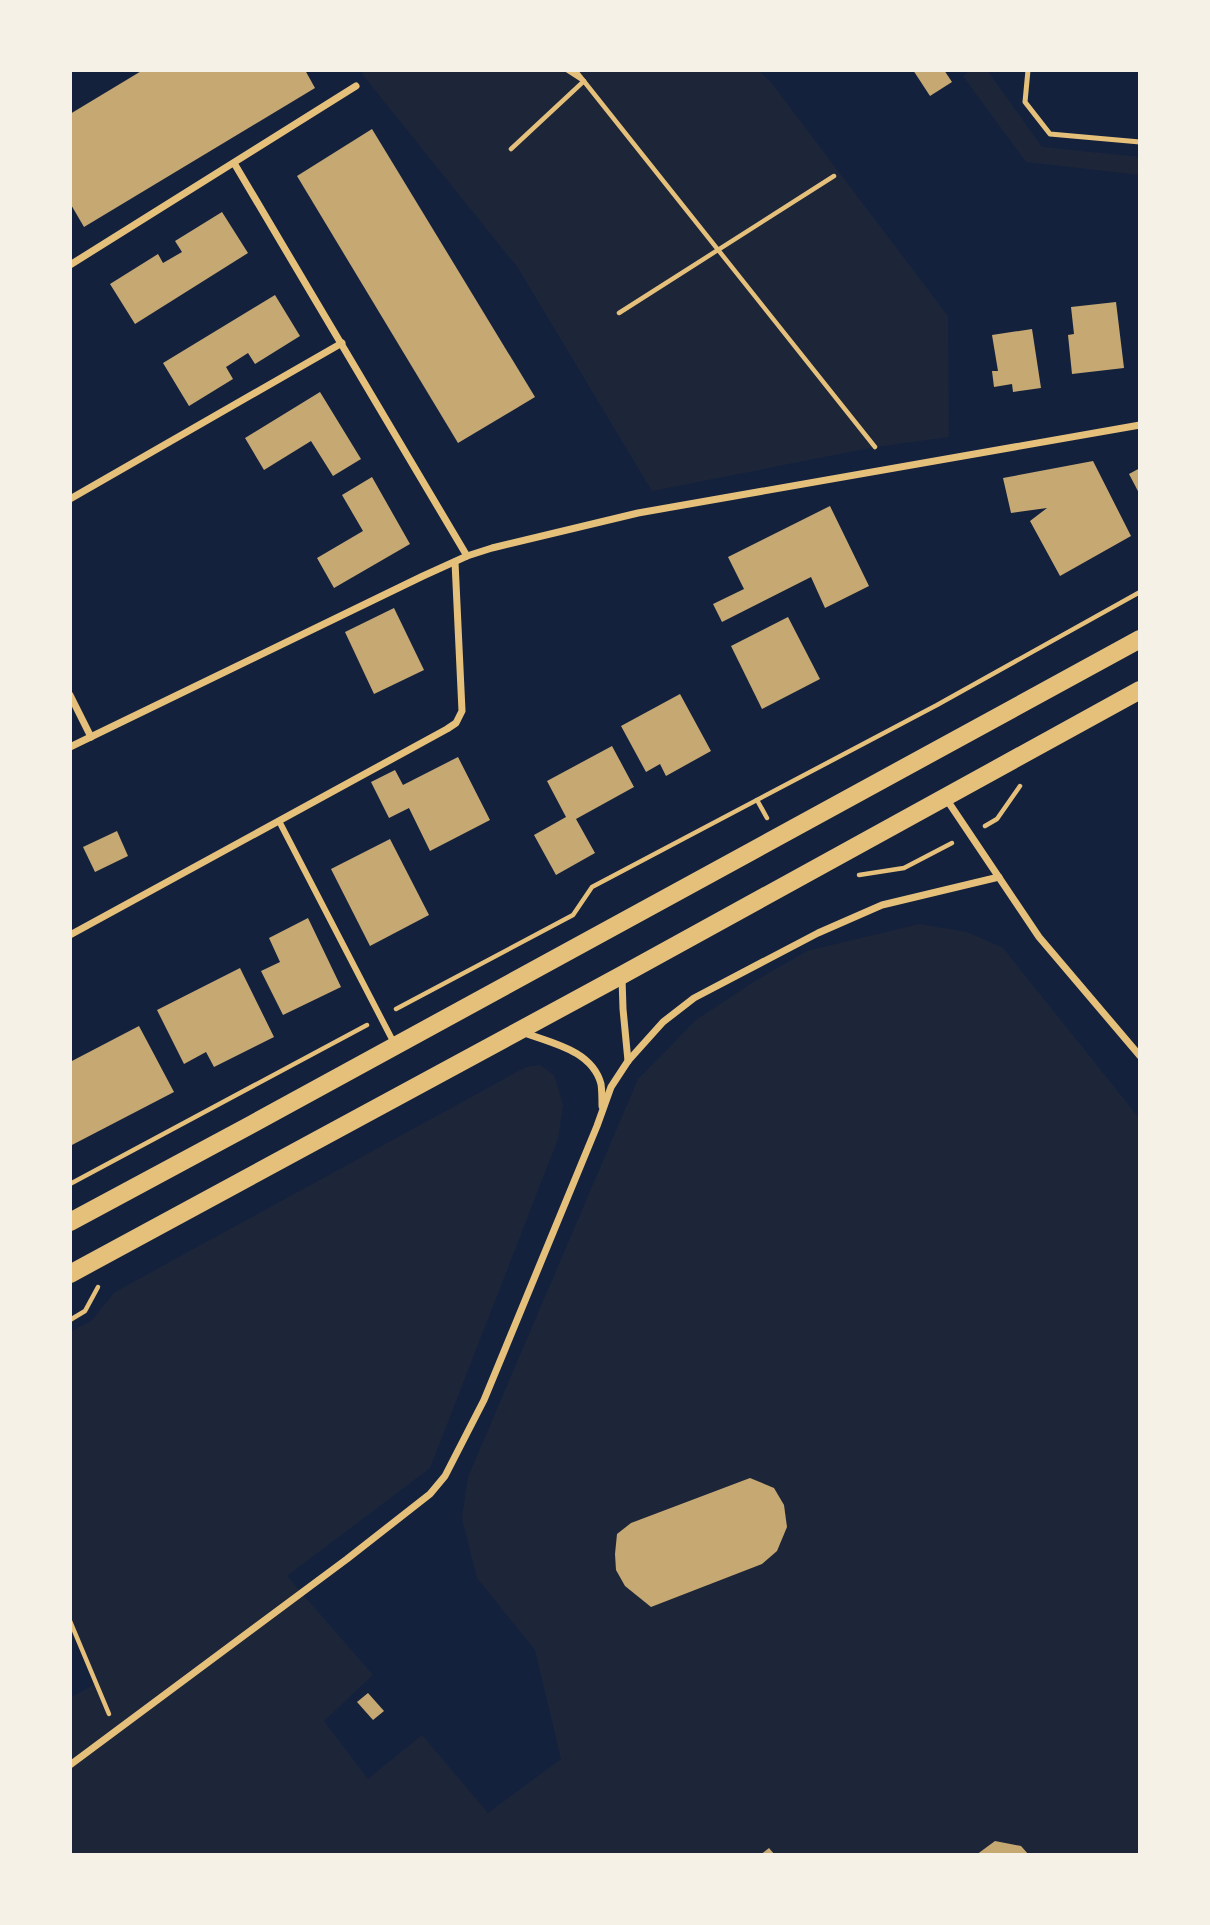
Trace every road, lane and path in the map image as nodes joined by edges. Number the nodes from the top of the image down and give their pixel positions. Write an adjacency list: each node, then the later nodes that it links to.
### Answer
1 (567, 70): 4 (path)
2 (575, 70): 4 (path)
3 (1027, 70): 6 (lane)
4 (584, 81): 7 (path); 10 (path)
5 (356, 86): 8 (street)
6 (1140, 142)
7 (510, 149)
8 (234, 163): 11 (street); 13 (street)
9 (834, 177): 10 (path)
10 (718, 250): 12 (path); 15 (path)
11 (70, 265)
12 (619, 313)
13 (342, 343): 16 (street); 17 (street)
14 (1140, 425): 17 (street)
15 (875, 447)
16 (70, 499)
17 (467, 556): 18 (street)
18 (454, 562): 23 (street); 26 (street)
19 (1140, 592): 30 (path)
20 (1140, 639): 32 (main road)
21 (1140, 690): 25 (main road)
22 (70, 695): 23 (street)
23 (91, 737): 24 (street)
24 (70, 747)
25 (945, 797): 27 (street); 29 (main road)
26 (279, 821): 28 (street); 30 (street)
27 (999, 877): 33 (street); 34 (street)
28 (70, 935)
29 (622, 975): 31 (main road); 34 (street)
30 (380, 1017): 32 (street); 36 (path)
31 (518, 1031): 35 (street); 38 (main road)
32 (396, 1047): 37 (main road)
33 (1140, 1056)
34 (628, 1061): 35 (street)
35 (603, 1110): 40 (street)
36 (70, 1184)
37 (70, 1222)
38 (70, 1274)
39 (70, 1621): 40 (path)
40 (116, 1731): 41 (street)
41 (70, 1765)

